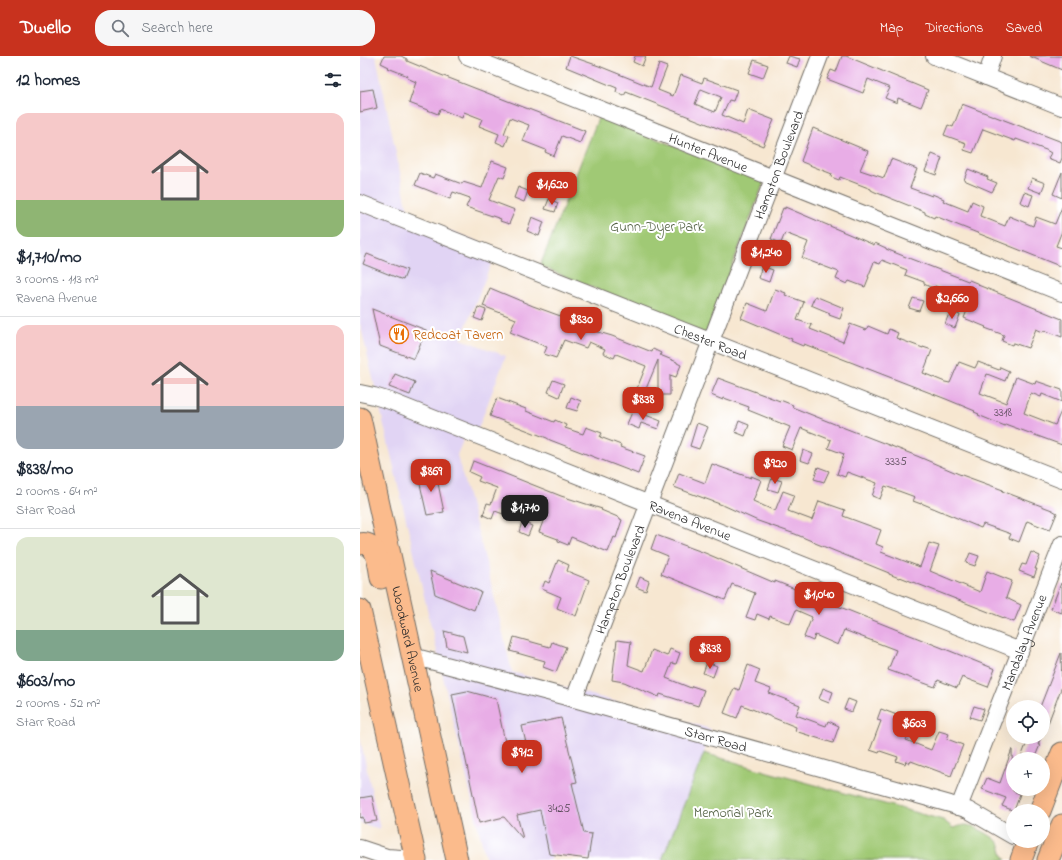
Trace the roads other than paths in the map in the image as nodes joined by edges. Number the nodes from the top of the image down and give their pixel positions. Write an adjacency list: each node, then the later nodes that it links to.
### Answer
1 (467, 56): 7 (street, Hunter Avenue)
2 (820, 56): 7 (street, Hampton Boulevard)
3 (934, 56): 5 (street)
4 (993, 56): 5 (street)
5 (986, 77): 6 (street)
6 (1062, 107)
7 (773, 177): 9 (street, Hunter Avenue); 10 (street, Hampton Boulevard)
8 (360, 203): 10 (street, Chester Road)
9 (1062, 292)
10 (711, 341): 13 (street, Chester Road); 15 (street, Hampton Boulevard)
11 (360, 394): 15 (street, Ravena Avenue)
12 (360, 418): 14 (main road, Woodward Avenue)
13 (1062, 480)
14 (367, 486): 20 (main road, Woodward Avenue)
15 (648, 504): 19 (street, Ravena Avenue); 21 (street, Hampton Boulevard)
16 (360, 544): 20 (main road)
17 (1062, 544): 19 (street, Mandalay Avenue)
18 (360, 611): 31 (main road)
19 (1020, 651): 25 (street, Mandalay Avenue)
20 (412, 656): 21 (street, Starr Road); 32 (main road, Woodward Avenue)
21 (574, 699): 25 (street, Starr Road)
22 (1062, 753): 23 (main road)
23 (1058, 779): 24 (main road)
24 (1044, 804)
25 (959, 807): 27 (street, Starr Road)
26 (1062, 825): 30 (main road)
27 (1006, 833)
28 (360, 848): 31 (street)
29 (1030, 848): 30 (street, Starr Road)
30 (1051, 859)
31 (420, 860)
32 (457, 860)

